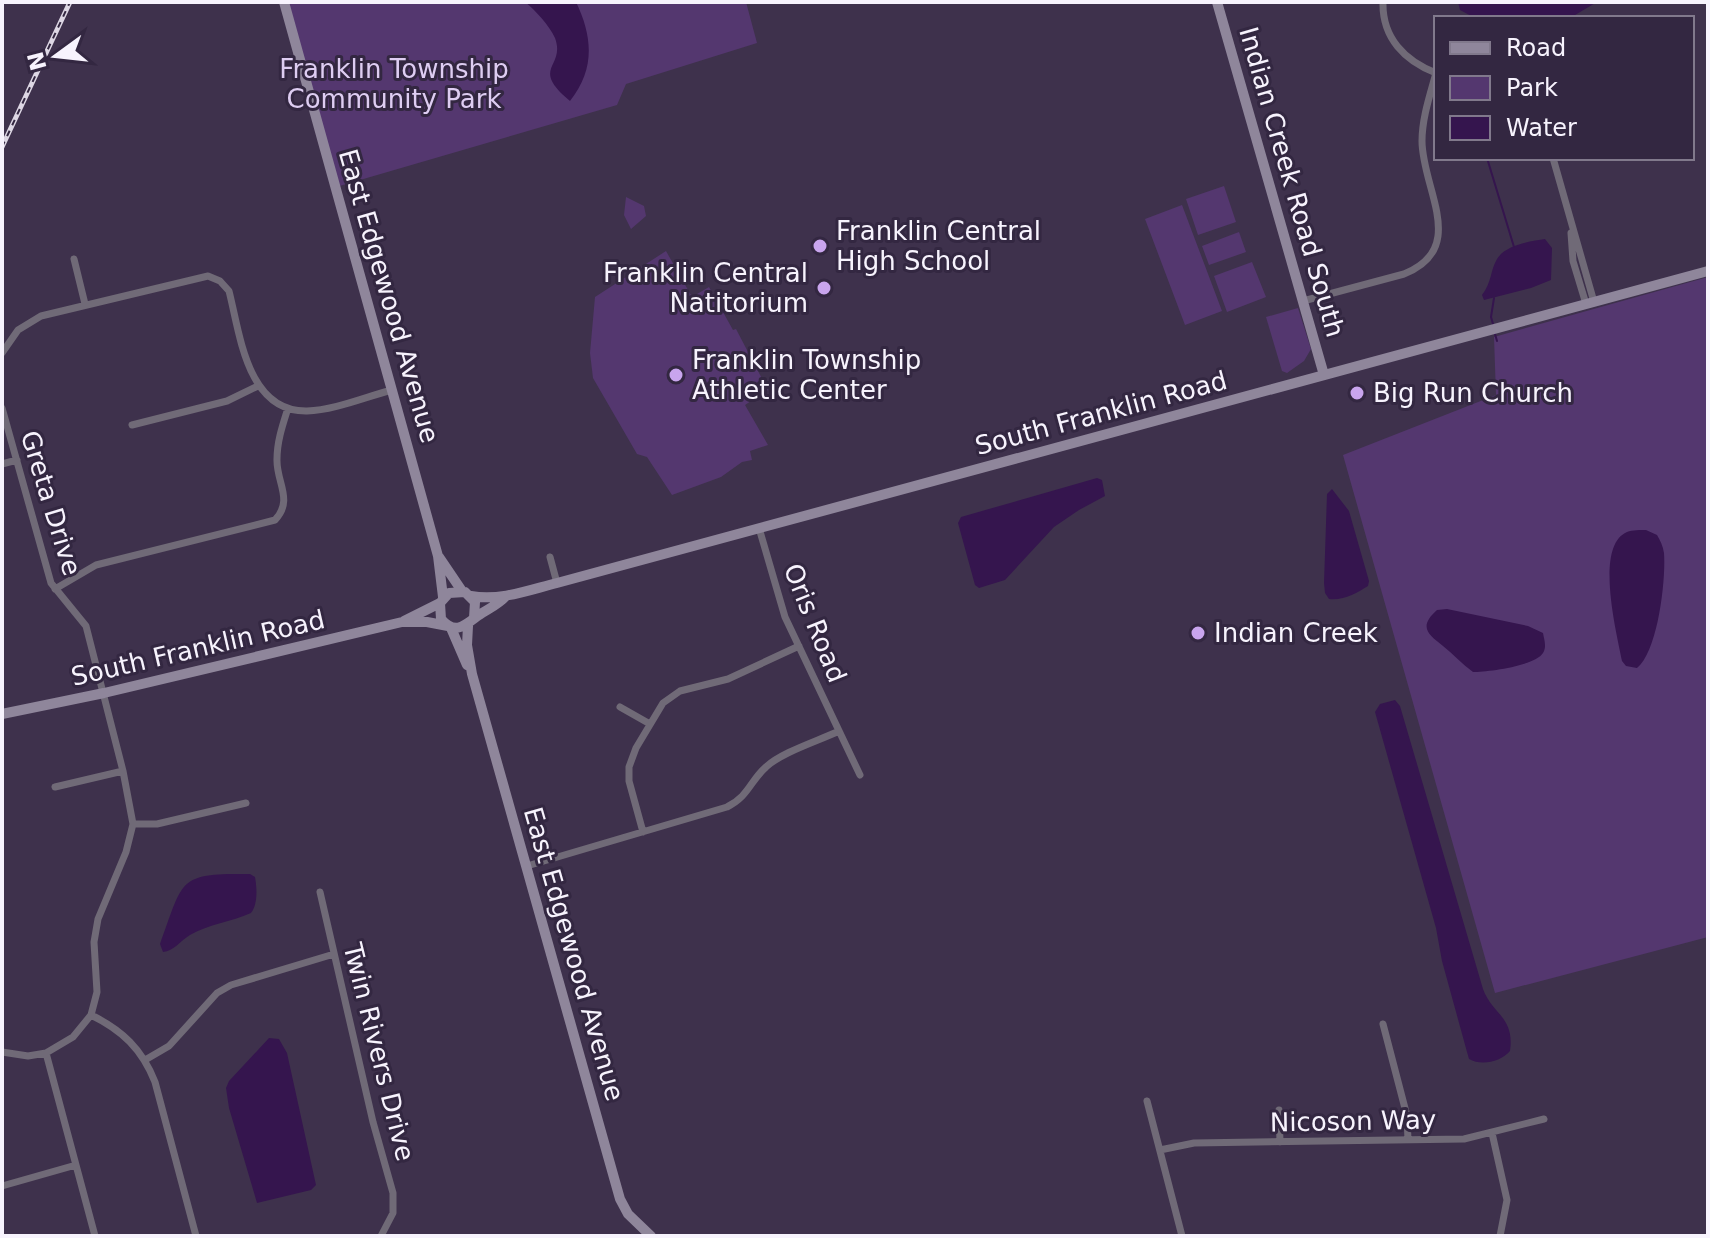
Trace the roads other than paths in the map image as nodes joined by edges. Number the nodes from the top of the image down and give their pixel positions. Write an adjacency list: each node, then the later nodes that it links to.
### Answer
1 (284, 2): 15 (main road, East Edgewood Avenue)
2 (1217, 2): 9 (main road, Indian Creek Road South)
3 (1383, 2): 4 (street)
4 (1434, 72)
5 (1434, 80): 9 (street)
6 (1554, 160): 10 (street)
7 (74, 259): 11 (street)
8 (1708, 271): 10 (main road, South Franklin Road)
9 (1303, 301): 13 (main road, Indian Creek Road South)
10 (1590, 303): 13 (main road, South Franklin Road)
11 (85, 304): 12 (street); 14 (street)
12 (2, 353)
13 (1324, 375): 21 (main road, South Franklin Road)
14 (258, 386): 17 (street); 18 (street)
15 (392, 390): 17 (street); 22 (main road, East Edgewood Avenue)
16 (2, 408): 19 (street, Greta Drive)
17 (288, 408): 25 (street)
18 (132, 425)
19 (17, 460): 20 (street); 25 (street, Greta Drive)
20 (2, 464)
21 (759, 528): 24 (main road, South Franklin Road); 32 (street, Oris Road)
22 (438, 556): 26 (main road); 28 (main road)
23 (550, 557): 24 (street)
24 (557, 583): 27 (main road, South Franklin Road)
25 (55, 589): 34 (street, Greta Drive)
26 (466, 594): 27 (main road, South Franklin Road); 28 (main road); 30 (main road)
27 (506, 596): 30 (main road, South Franklin Road)
28 (441, 600): 29 (main road, South Franklin Road); 31 (main road)
29 (402, 622): 31 (main road, South Franklin Road); 34 (main road, South Franklin Road)
30 (471, 622): 31 (main road); 33 (main road)
31 (450, 627): 33 (main road)
32 (799, 646): 37 (street); 38 (street, Oris Road)
33 (472, 674): 45 (main road, East Edgewood Avenue)
34 (104, 693): 36 (main road, South Franklin Road); 39 (street, Greta Drive)
35 (620, 707): 37 (street)
36 (2, 714)
37 (650, 724): 44 (street)
38 (839, 731): 40 (street, Oris Road); 44 (street)
39 (123, 771): 41 (street); 43 (street, Greta Drive)
40 (860, 775)
41 (55, 787)
42 (246, 803): 43 (street)
43 (133, 824): 48 (street)
44 (643, 832): 45 (street)
45 (527, 866): 65 (main road, East Edgewood Avenue)
46 (320, 892): 47 (street, Twin Rivers Drive)
47 (334, 954): 52 (street); 64 (street, Twin Rivers Drive)
48 (91, 1015): 51 (street); 52 (street)
49 (1383, 1024): 57 (street)
50 (2, 1052): 51 (street)
51 (46, 1053): 60 (street)
52 (145, 1060): 63 (street)
53 (1147, 1101): 59 (street)
54 (1279, 1110): 58 (street)
55 (1544, 1119): 56 (street, Nicoson Way)
56 (1492, 1133): 57 (street, Nicoson Way); 67 (street)
57 (1408, 1140): 58 (street, Nicoson Way)
58 (1280, 1142): 59 (street, Nicoson Way)
59 (1160, 1150): 66 (street)
60 (76, 1165): 61 (street); 62 (street)
61 (2, 1186)
62 (95, 1236)
63 (196, 1236)
64 (381, 1236)
65 (651, 1236)
66 (1182, 1236)
67 (1500, 1236)

